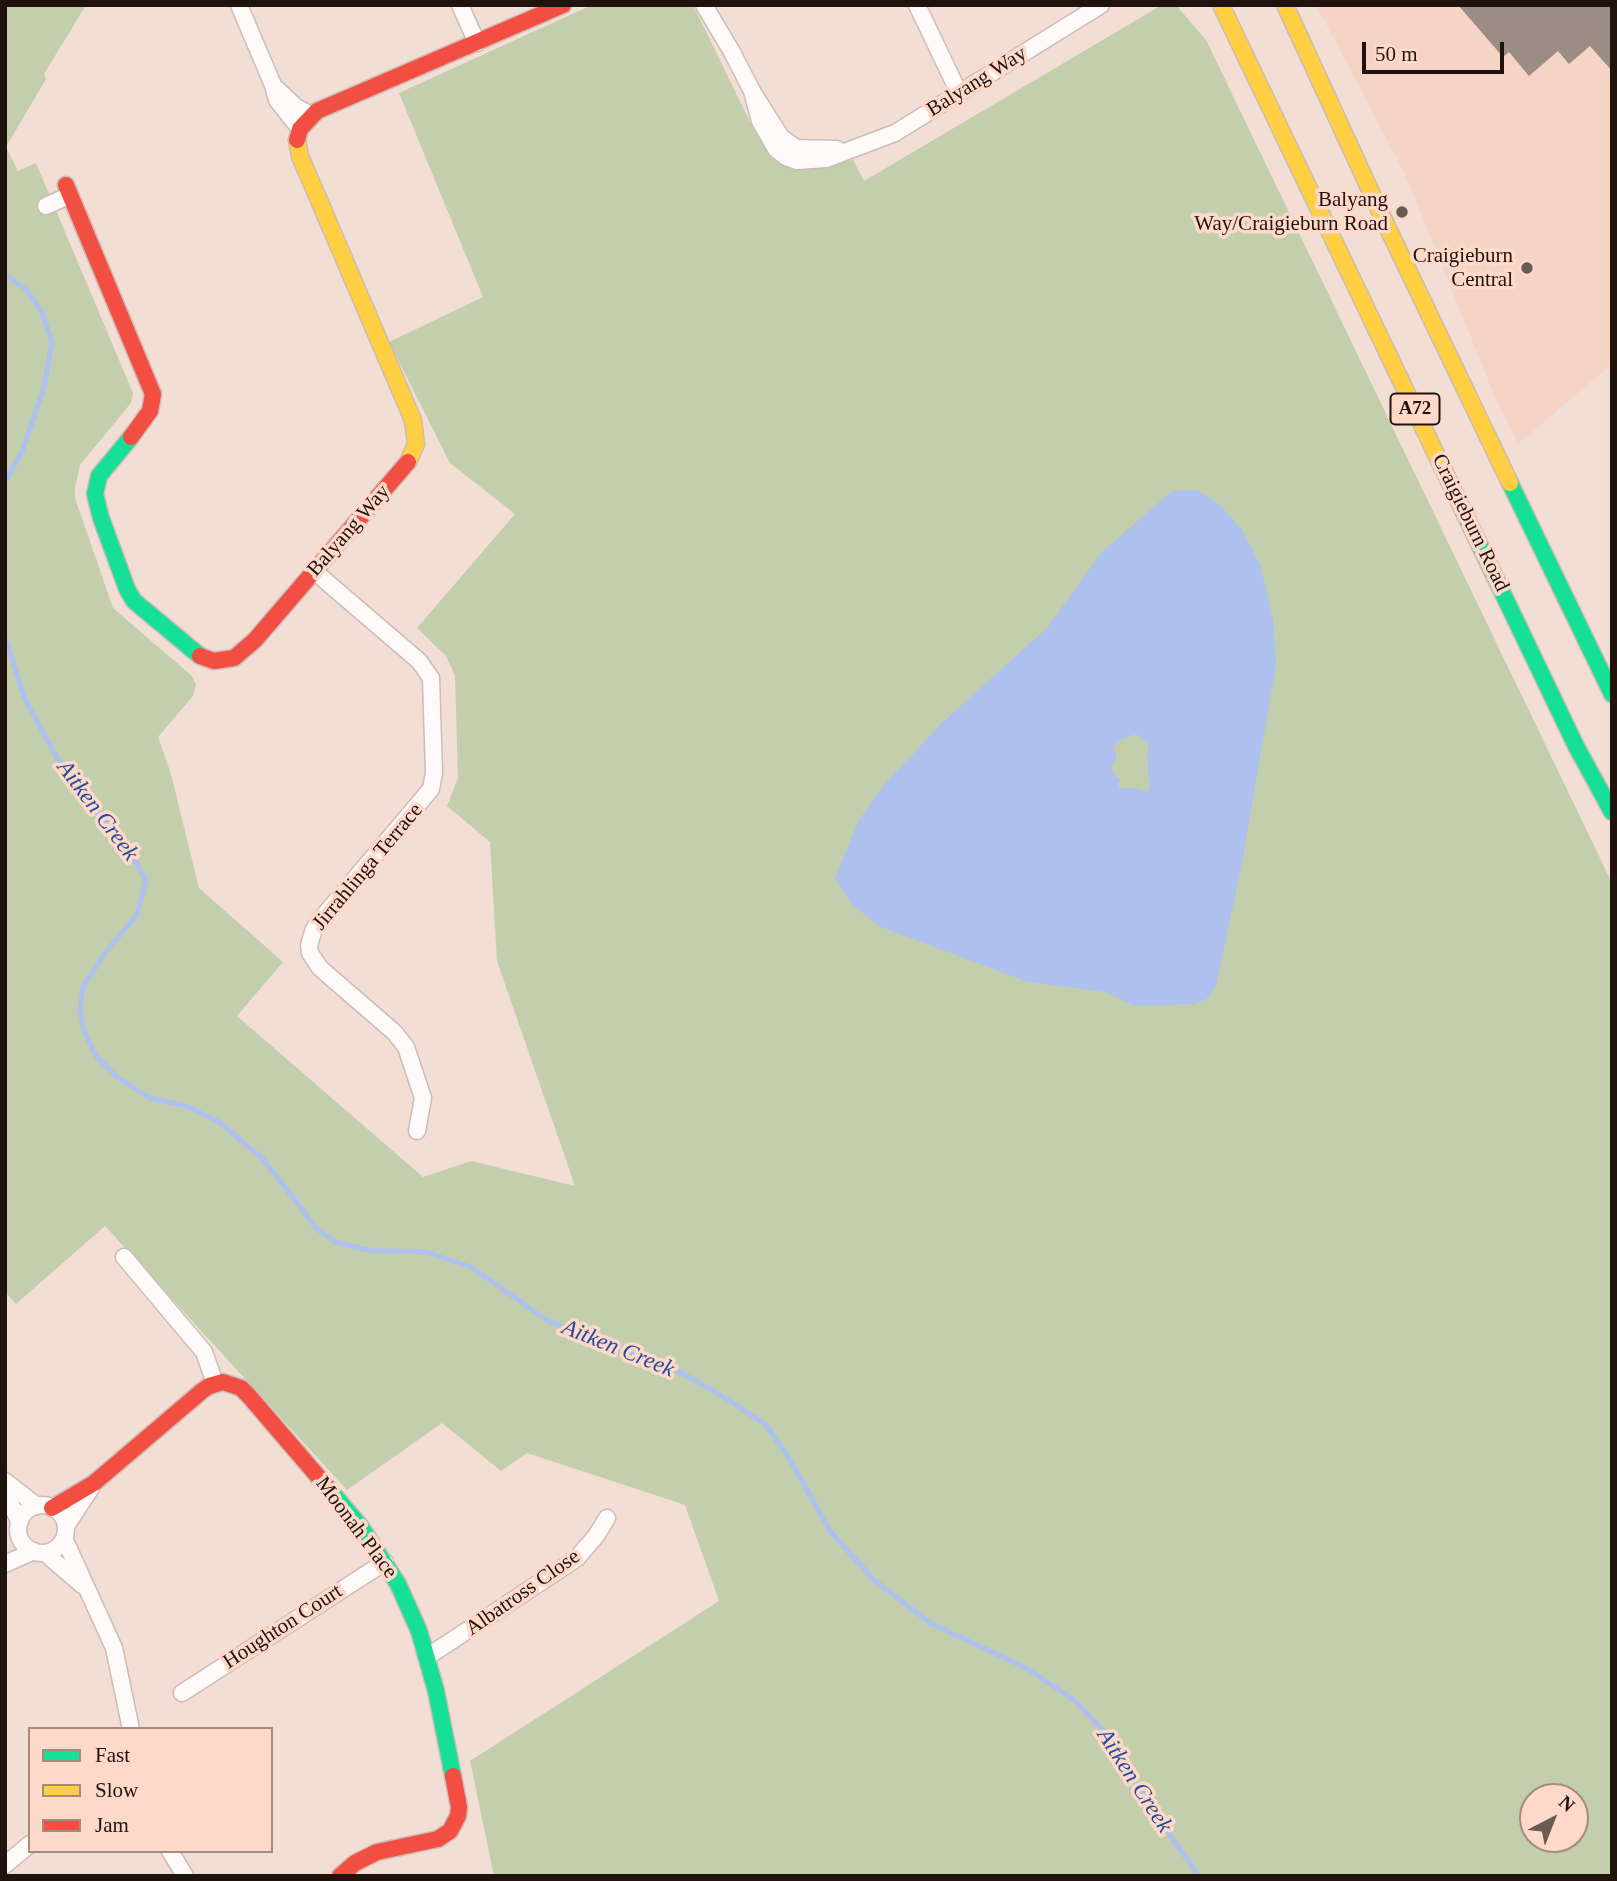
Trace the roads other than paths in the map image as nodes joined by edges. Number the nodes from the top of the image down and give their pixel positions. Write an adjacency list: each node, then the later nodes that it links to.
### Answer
1 (239, 5): 12 (street)
2 (460, 5): 10 (street)
3 (563, 5): 10 (street)
4 (704, 5): 11 (street, Balyang Way)
5 (715, 5): 11 (street, Balyang Way)
6 (917, 5): 13 (street)
7 (1101, 5): 13 (street, Balyang Way)
8 (1221, 5): 21 (street, Craigieburn Road / A72)
9 (1290, 10): 18 (street, A72)
10 (477, 43): 14 (street)
11 (732, 52): 13 (street, Balyang Way)
12 (273, 85): 14 (street); 15 (street)
13 (959, 93)
14 (311, 115): 15 (street)
15 (300, 129): 17 (street, Balyang Way)
16 (46, 206): 17 (street, Balyang Way)
17 (314, 570): 22 (street, Jirrahlinga Terrace)
18 (1601, 673): 19 (street); 20 (street, A72)
19 (1612, 687)
20 (1612, 695)
21 (1612, 812)
22 (417, 1131)
23 (124, 1257): 24 (street)
24 (215, 1383): 26 (street); 34 (street, Moonah Place)
25 (5, 1481): 28 (street)
26 (94, 1483): 28 (street); 31 (street)
27 (5, 1494): 30 (street)
28 (44, 1507): 30 (street); 31 (street)
29 (607, 1518): 37 (street, Albatross Close)
30 (20, 1528): 32 (street); 33 (street)
31 (65, 1532): 32 (street); 36 (street)
32 (40, 1552): 35 (street); 36 (street)
33 (5, 1555)
34 (385, 1562): 37 (street, Moonah Place); 38 (street, Houghton Court)
35 (5, 1564)
36 (87, 1589): 39 (street)
37 (427, 1657): 44 (street, Moonah Place)
38 (182, 1693)
39 (131, 1727)
40 (28, 1846): 42 (street)
41 (171, 1853): 43 (street)
42 (5, 1865)
43 (185, 1876)
44 (340, 1876)

